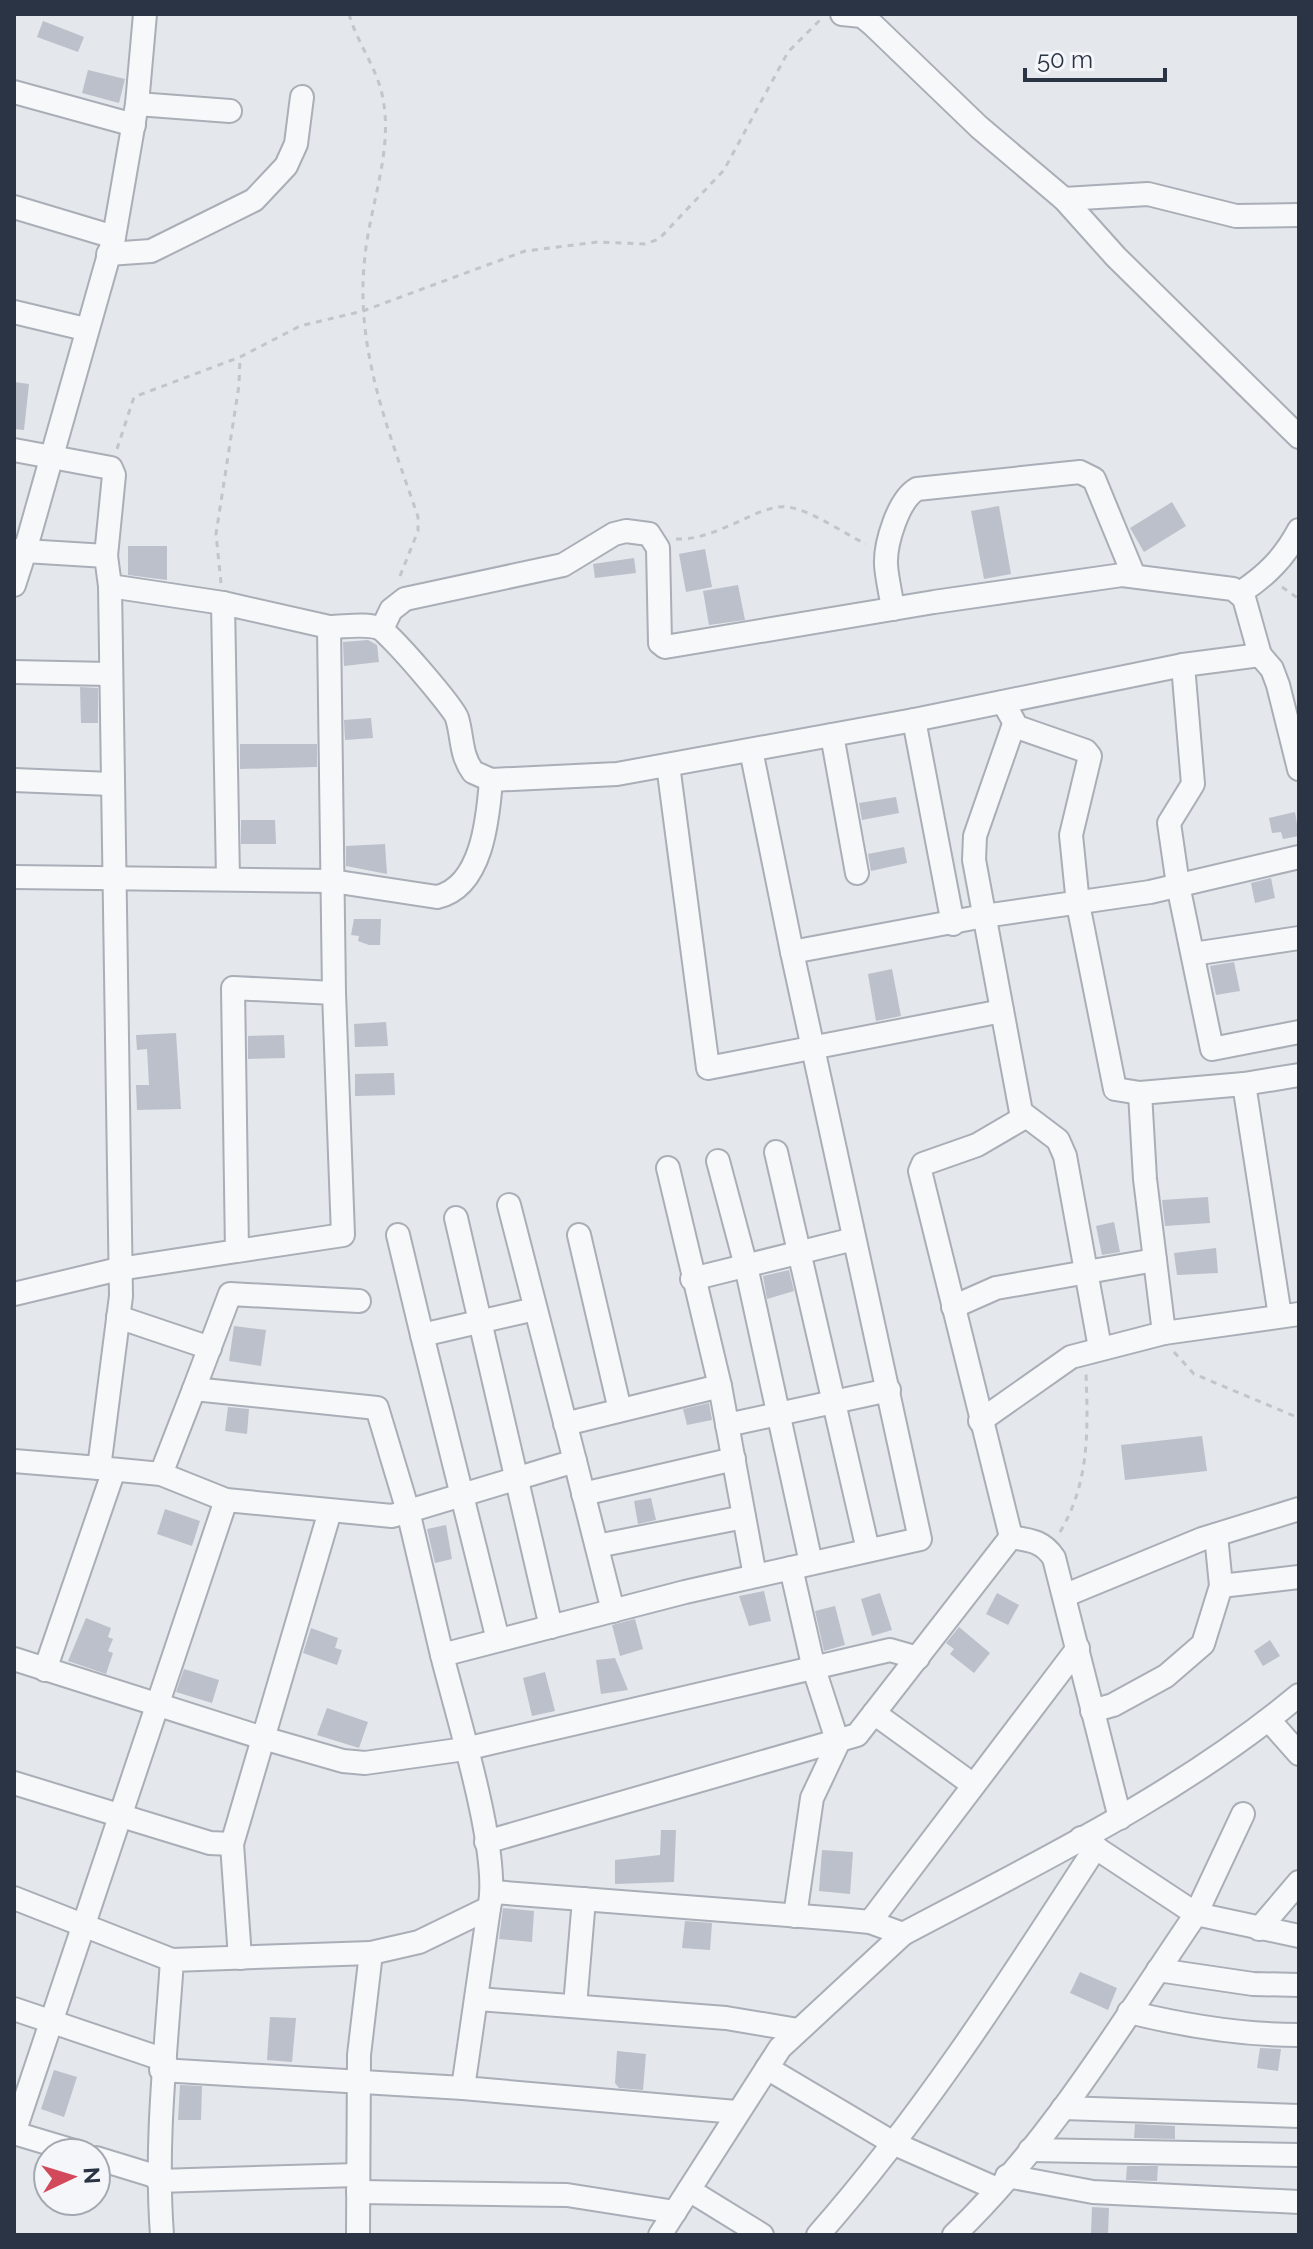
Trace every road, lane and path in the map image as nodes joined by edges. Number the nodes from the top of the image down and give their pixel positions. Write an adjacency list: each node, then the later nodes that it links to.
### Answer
1 (145, 14): 8 (street)
2 (349, 14): 13 (path)
3 (827, 14): 13 (path)
4 (842, 14): 9 (street)
5 (14, 92): 8 (street)
6 (302, 97): 12 (street)
7 (230, 111): 8 (street)
8 (136, 114): 12 (street)
9 (1064, 199): 11 (street); 17 (street)
10 (14, 207): 12 (street)
11 (1299, 215)
12 (111, 245): 15 (street)
13 (363, 311): 16 (path); 31 (path)
14 (14, 312): 15 (street)
15 (85, 329): 19 (street)
16 (240, 357): 20 (path); 30 (path)
17 (1299, 437)
18 (14, 450): 19 (street)
19 (50, 455): 20 (street); 23 (street)
20 (111, 468): 25 (street)
21 (1299, 530): 29 (street)
22 (654, 538): 24 (path); 31 (street); 32 (street)
23 (20, 551): 25 (street); 27 (street)
24 (887, 555): 26 (street); 32 (street)
25 (106, 556): 28 (street)
26 (1134, 576): 29 (street); 32 (street)
27 (14, 585)
28 (110, 586): 30 (street); 38 (street)
29 (1240, 593): 35 (street)
30 (223, 603): 33 (street); 55 (street)
31 (397, 603): 34 (street)
32 (893, 609)
33 (329, 627): 34 (street); 56 (street)
34 (382, 629): 47 (street)
35 (1260, 655): 36 (street); 45 (street)
36 (1183, 665): 39 (street); 57 (street)
37 (14, 672): 38 (street)
38 (109, 674): 48 (street)
39 (1003, 702): 40 (street); 41 (street)
40 (914, 720): 42 (street); 51 (street)
41 (1014, 724): 50 (street); 58 (street)
42 (832, 735): 43 (street); 52 (street)
43 (751, 750): 44 (street); 62 (street)
44 (668, 765): 47 (street); 67 (street)
45 (1299, 769)
46 (14, 780): 48 (street)
47 (491, 780): 56 (street)
48 (111, 784): 54 (street)
49 (1299, 857): 57 (street)
50 (974, 860): 51 (street); 59 (street)
51 (942, 866): 60 (street)
52 (857, 873)
53 (14, 877): 54 (street)
54 (114, 879): 55 (street); 84 (street)
55 (228, 879): 56 (street)
56 (332, 881): 64 (street)
57 (1178, 885): 58 (street); 63 (street)
58 (1078, 904): 59 (street); 70 (street)
59 (984, 916): 60 (street); 65 (street)
60 (953, 924): 62 (street)
61 (1299, 938): 63 (street)
62 (792, 952): 67 (street)
63 (1193, 954): 66 (street)
64 (334, 993): 80 (street); 80 (street)
65 (1002, 1011): 67 (street); 71 (street)
66 (1299, 1032)
67 (812, 1050): 79 (street)
68 (1299, 1075): 69 (street)
69 (1244, 1084): 70 (street); 91 (street)
70 (1140, 1093): 82 (street)
71 (1021, 1108): 85 (street); 89 (street)
72 (776, 1152): 81 (street)
73 (718, 1161): 83 (street)
74 (668, 1168): 86 (street)
75 (509, 1205): 90 (street)
76 (456, 1218): 93 (street)
77 (398, 1235): 95 (street)
78 (579, 1235): 102 (street)
79 (854, 1239): 81 (street); 100 (street)
80 (237, 1251): 84 (street)
81 (799, 1253): 83 (street); 101 (street)
82 (1155, 1260): 85 (street); 94 (street)
83 (746, 1266): 86 (street); 103 (street)
84 (119, 1269): 87 (street); 92 (street)
85 (1084, 1270): 89 (street); 97 (street)
86 (692, 1279): 98 (street)
87 (14, 1294)
88 (359, 1301): 96 (street)
89 (953, 1307): 105 (street)
90 (535, 1309): 93 (street); 106 (street)
91 (1289, 1315): 94 (street)
92 (118, 1317): 96 (street); 111 (street)
93 (480, 1323): 95 (street); 113 (street)
94 (1164, 1333): 97 (street); 104 (path)
95 (422, 1335): 115 (street)
96 (210, 1348): 99 (street)
97 (1093, 1350): 105 (street); 124 (path)
98 (720, 1386): 102 (street); 107 (street)
99 (194, 1389): 112 (street); 119 (street)
100 (889, 1390): 101 (street); 125 (street)
101 (834, 1403): 103 (street); 125 (street)
102 (620, 1410): 106 (street)
103 (779, 1415): 107 (street); 126 (street)
104 (1299, 1418)
105 (980, 1421): 122 (street)
106 (565, 1424): 110 (street)
107 (727, 1425): 108 (street)
108 (734, 1459): 114 (street); 120 (street)
109 (14, 1461): 111 (street)
110 (575, 1461): 113 (street); 114 (street)
111 (106, 1469): 112 (street); 139 (street)
112 (161, 1474): 116 (street)
113 (517, 1478): 115 (street); 132 (street)
114 (583, 1494): 123 (street)
115 (460, 1495): 119 (street); 133 (street)
116 (226, 1500): 118 (street); 141 (street)
117 (1299, 1509): 121 (street)
118 (330, 1511): 119 (street); 145 (street)
119 (408, 1511): 135 (street)
120 (744, 1517): 123 (street); 127 (street)
121 (1216, 1535): 129 (street); 130 (street)
122 (1011, 1537): 124 (street); 136 (street)
123 (597, 1546): 131 (street)
124 (1047, 1547): 130 (street)
125 (868, 1550): 126 (street)
126 (801, 1566): 127 (street); 138 (street)
127 (755, 1576): 131 (street)
128 (1299, 1577): 129 (street)
129 (1221, 1586): 142 (street)
130 (1066, 1595): 134 (street)
131 (613, 1611): 132 (street)
132 (551, 1627): 133 (street)
133 (498, 1640): 135 (street)
134 (1078, 1648): 142 (street); 150 (street)
135 (442, 1655): 147 (street)
136 (918, 1658): 138 (street); 143 (street)
137 (14, 1659): 139 (street)
138 (814, 1669): 146 (street); 147 (street)
139 (45, 1670): 141 (street)
140 (1299, 1695): 144 (street)
141 (157, 1703): 145 (street); 151 (street)
142 (1092, 1711): 153 (street)
143 (874, 1713): 146 (street); 150 (street)
144 (1269, 1720): 148 (street); 153 (street)
145 (263, 1738): 147 (street); 156 (street)
146 (838, 1743): 154 (street); 162 (street)
147 (465, 1749): 154 (street)
148 (1299, 1754)
149 (14, 1783): 151 (street)
150 (972, 1784): 163 (street)
151 (118, 1813): 156 (street); 164 (street)
152 (1243, 1814): 161 (street)
153 (1120, 1818): 155 (street)
154 (486, 1842): 160 (street)
155 (1089, 1843): 161 (street); 166 (street); 188 (street)
156 (232, 1844): 169 (street)
157 (1299, 1882): 165 (street)
158 (14, 1898): 164 (street)
159 (584, 1899): 160 (street); 162 (street); 174 (street)
160 (491, 1900): 168 (street); 173 (street)
161 (1196, 1914): 165 (street); 171 (street)
162 (795, 1916): 163 (street)
163 (870, 1922): 166 (street)
164 (82, 1923): 170 (street); 177 (street)
165 (1259, 1929): 167 (street)
166 (903, 1934): 178 (street)
167 (1299, 1936)
168 (371, 1953): 169 (street); 182 (street)
169 (240, 1958): 170 (street)
170 (172, 1960): 180 (street)
171 (1158, 1970): 172 (street); 176 (street)
172 (1299, 1985)
173 (478, 1999): 174 (street); 183 (street)
174 (575, 2006): 178 (street)
175 (14, 2009): 177 (street)
176 (1129, 2012): 179 (street); 184 (street)
177 (50, 2022): 180 (street); 187 (street)
178 (798, 2030): 181 (street)
179 (1299, 2035)
180 (163, 2065): 182 (street); 192 (street)
181 (767, 2068): 185 (street); 188 (street)
182 (359, 2081): 183 (street); 193 (street)
183 (463, 2088): 185 (street)
184 (1063, 2108): 186 (street); 189 (street)
185 (736, 2112): 195 (street)
186 (1299, 2116)
187 (32, 2138)
188 (895, 2144): 194 (street); 202 (street)
189 (1030, 2150): 190 (street); 194 (street)
190 (1299, 2155)
191 (112, 2163): 192 (street)
192 (158, 2179): 193 (street); 198 (street)
193 (358, 2183): 197 (street); 199 (street)
194 (1002, 2183): 196 (street); 203 (street)
195 (689, 2190): 197 (street); 201 (street)
196 (1299, 2202)
197 (675, 2212): 200 (street)
198 (162, 2235)
199 (358, 2235)
200 (660, 2235)
201 (762, 2235)
202 (818, 2235)
203 (954, 2235)

